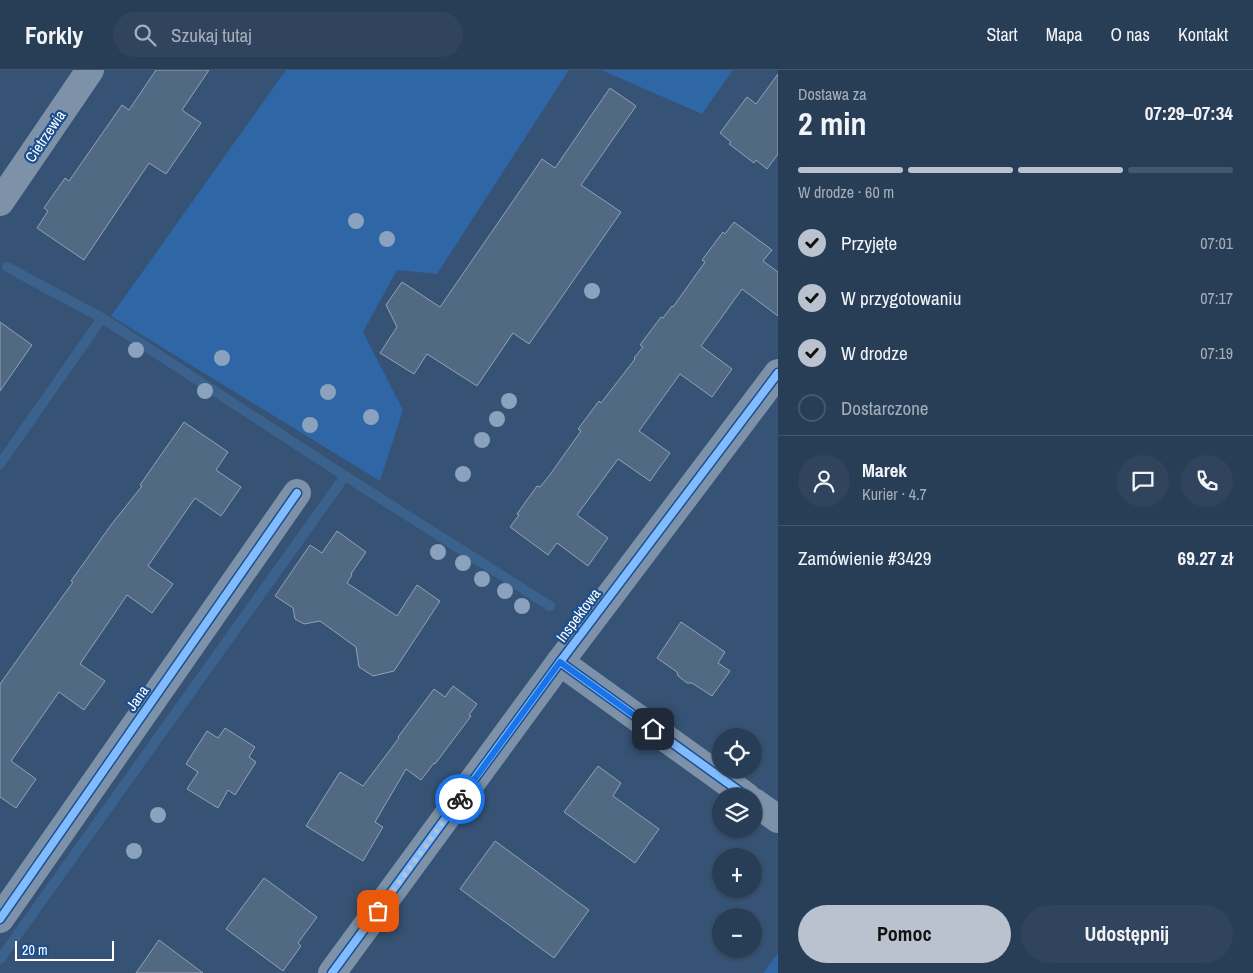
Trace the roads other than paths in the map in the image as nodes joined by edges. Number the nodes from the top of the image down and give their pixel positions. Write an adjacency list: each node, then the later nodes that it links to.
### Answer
1 (90, 70): 2 (street, Cietrzewia)
2 (0, 202)
3 (778, 373): 5 (street, Inspektowa)
4 (297, 493): 9 (street, Jana)
5 (560, 662): 6 (street); 10 (street, Inspektowa)
6 (735, 788)
7 (762, 808): 8 (street)
8 (778, 819)
9 (0, 919)
10 (332, 973)

